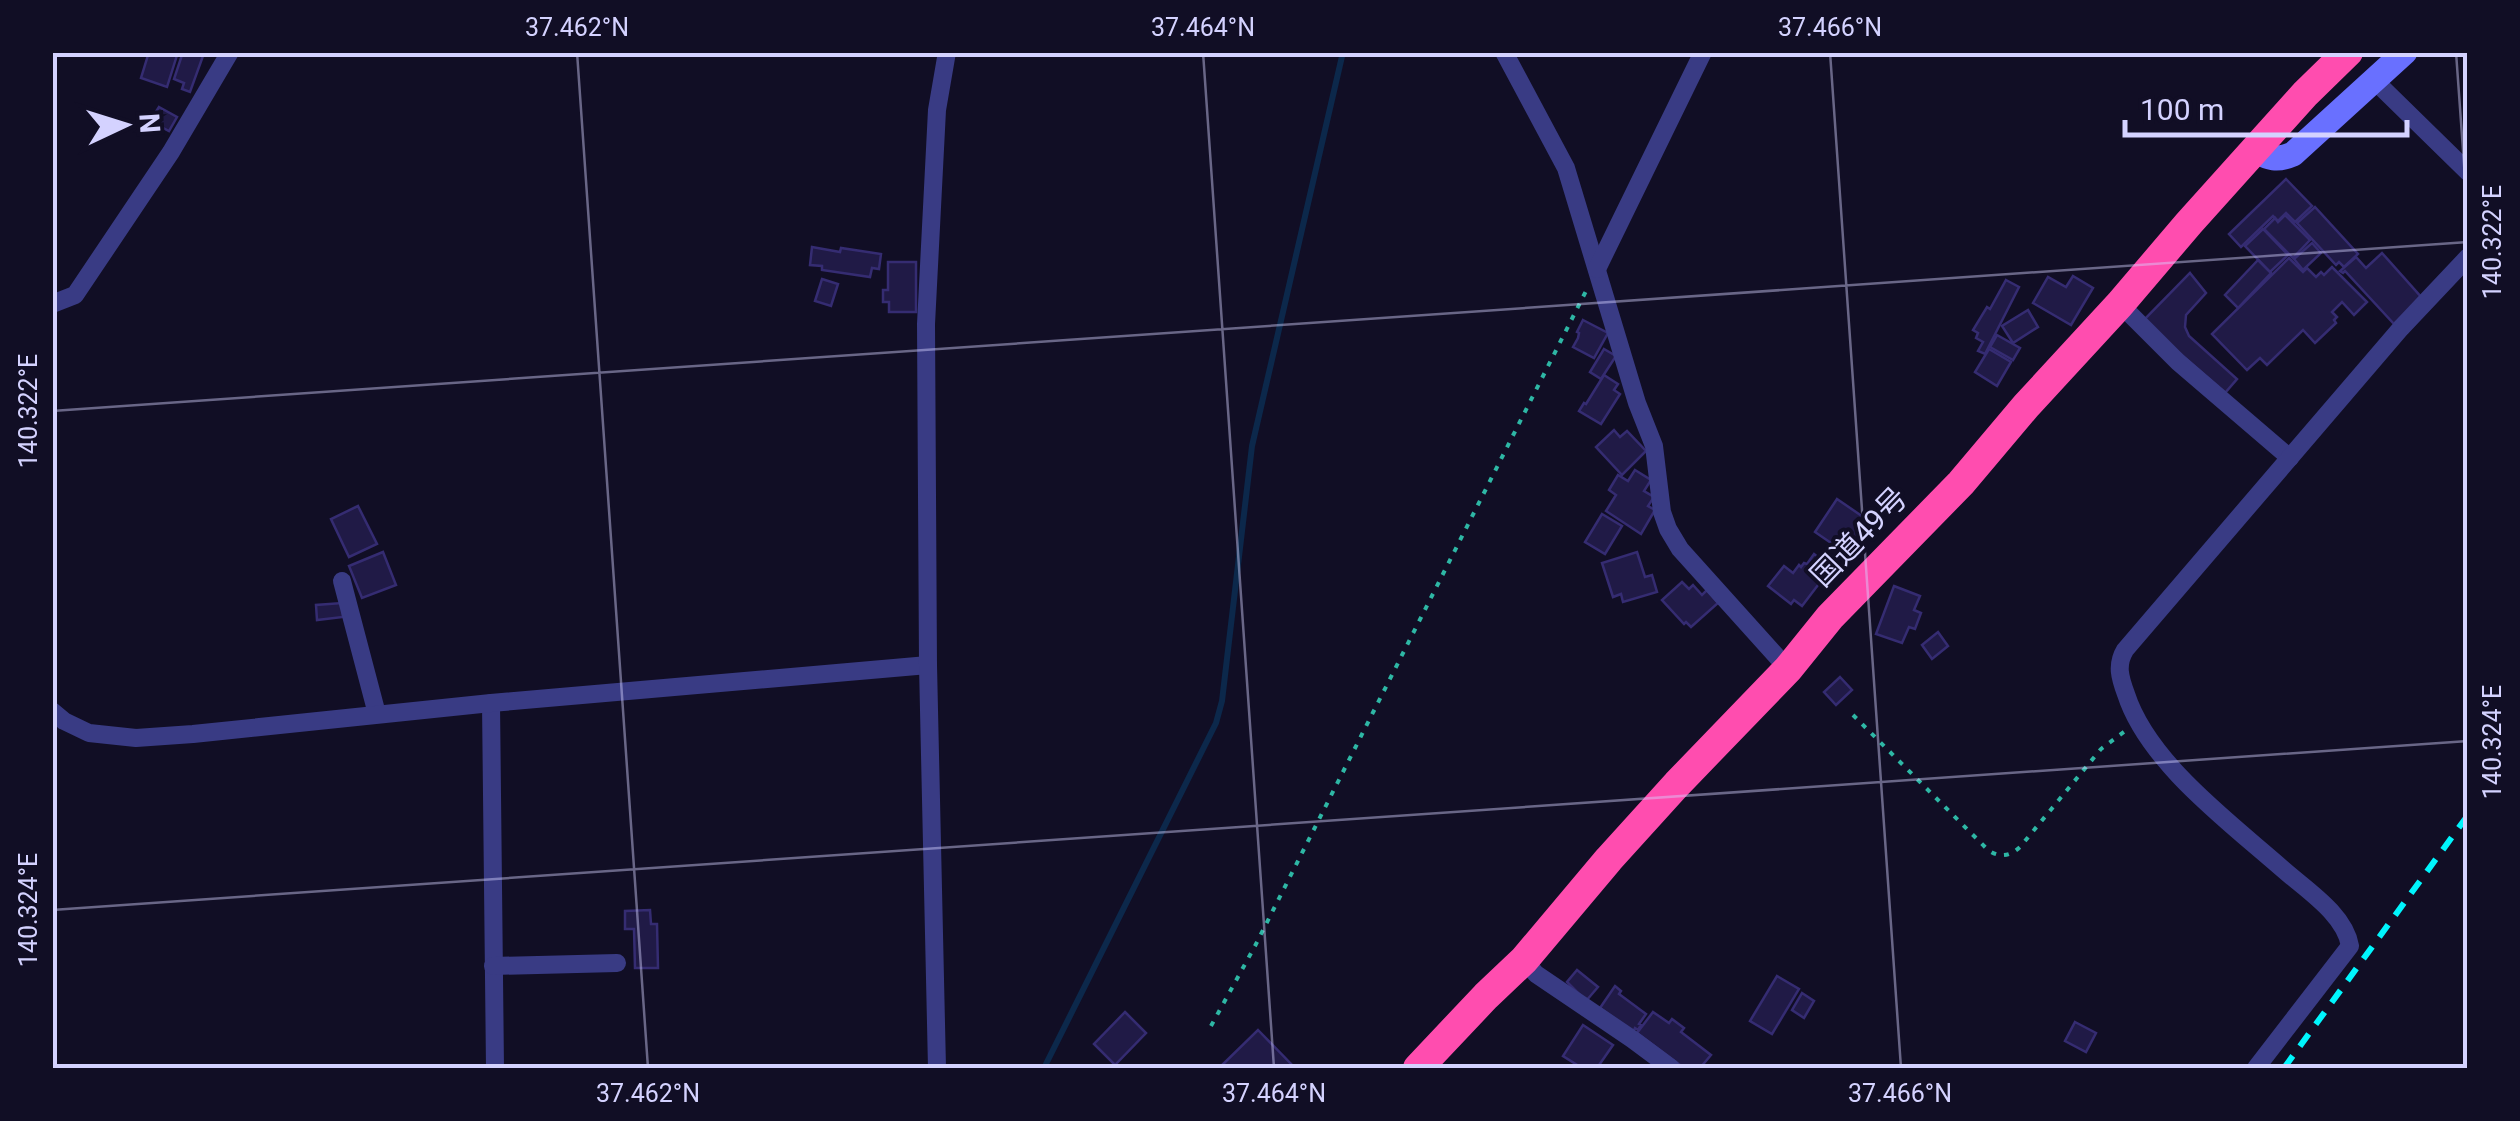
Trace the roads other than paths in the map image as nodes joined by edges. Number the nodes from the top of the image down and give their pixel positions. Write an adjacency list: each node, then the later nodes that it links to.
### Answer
1 (230, 52): 12 (street)
2 (947, 52): 16 (street)
3 (1504, 52): 11 (street)
4 (1703, 52): 11 (street)
5 (2348, 52): 8 (highway, 国道49号)
6 (2405, 52): 7 (main road)
7 (2375, 81): 8 (main road); 9 (street)
8 (2255, 151): 13 (highway, 国道49号)
9 (2468, 172)
10 (2468, 257): 14 (street)
11 (1597, 269): 17 (street)
12 (52, 304)
13 (2120, 304): 14 (street); 17 (highway, 国道49号)
14 (2290, 458): 28 (street)
15 (342, 581): 20 (street)
16 (928, 664): 18 (street); 25 (street)
17 (1788, 669): 21 (highway, 国道49号)
18 (491, 703): 20 (street); 23 (street)
19 (52, 711): 20 (street)
20 (377, 714)
21 (1524, 960): 26 (highway, 国道49号); 27 (street)
22 (617, 963): 23 (street)
23 (494, 966): 24 (street)
24 (495, 1068)
25 (938, 1068)
26 (1418, 1068)
27 (1670, 1068)
28 (2256, 1068)

